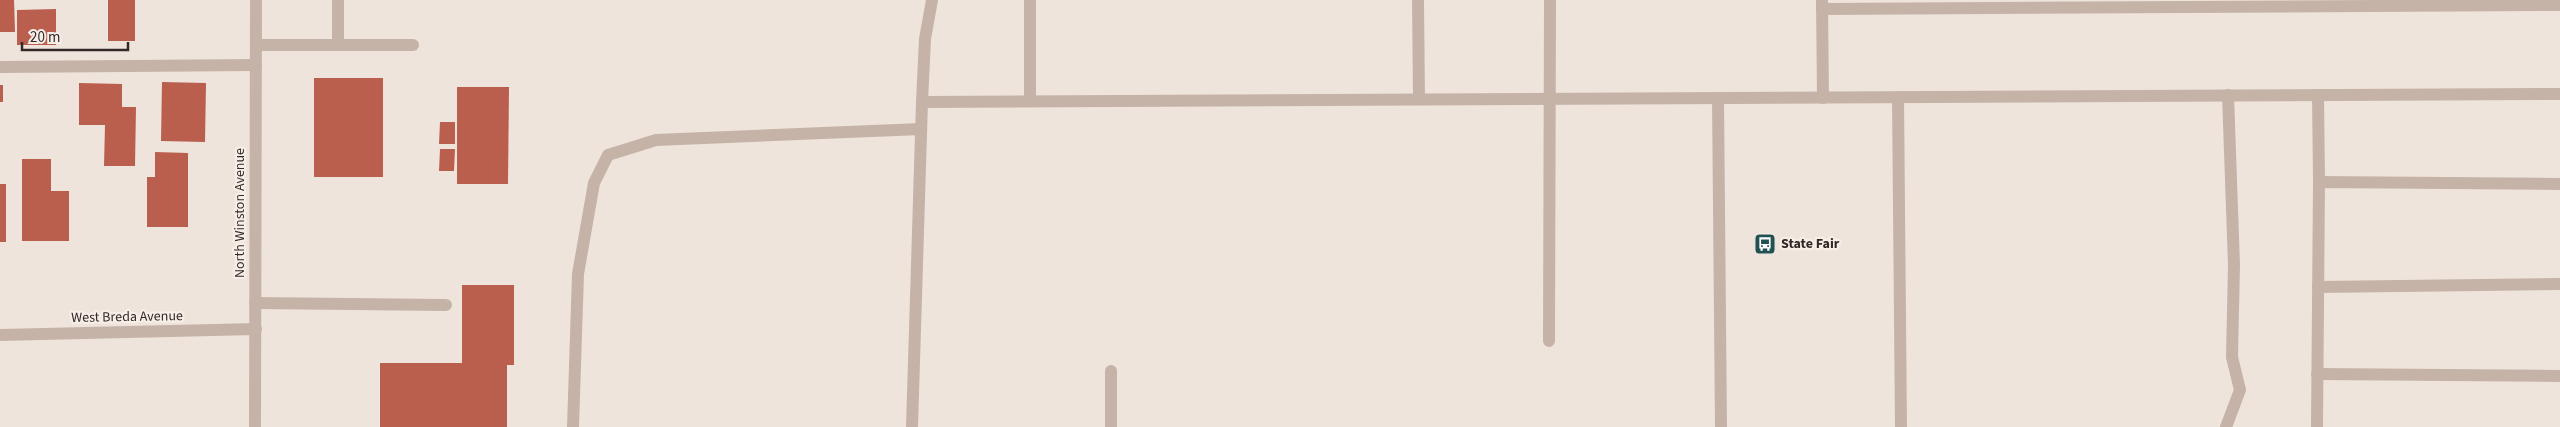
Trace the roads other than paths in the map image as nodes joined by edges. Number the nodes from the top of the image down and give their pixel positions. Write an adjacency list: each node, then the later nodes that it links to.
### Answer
1 (256, 0): 9 (street, North Winston Avenue)
2 (338, 0): 10 (street)
3 (932, 0): 23 (street)
4 (1030, 0): 22 (street)
5 (1418, 0): 21 (street)
6 (1550, 0): 20 (street)
7 (1822, 5): 8 (street); 19 (street)
8 (2560, 5)
9 (256, 45): 10 (street); 12 (street, North Winston Avenue)
10 (338, 45): 11 (street)
11 (413, 45)
12 (256, 65): 13 (street); 29 (street, North Winston Avenue)
13 (0, 67)
14 (2560, 94): 16 (street)
15 (2228, 95): 16 (street); 17 (street); 43 (street)
16 (2318, 95): 25 (street)
17 (1898, 97): 19 (street); 42 (street)
18 (1718, 98): 19 (street); 20 (street); 41 (street)
19 (1823, 98)
20 (1549, 99): 21 (street); 33 (street)
21 (1419, 100): 22 (street)
22 (1030, 101): 23 (street)
23 (922, 102): 24 (street)
24 (921, 130): 38 (street); 39 (street)
25 (2319, 182): 26 (street); 28 (street)
26 (2560, 184)
27 (2560, 284): 28 (street)
28 (2318, 287): 35 (street)
29 (255, 303): 30 (street); 31 (street, North Winston Avenue)
30 (446, 306)
31 (256, 329): 32 (street, West Breda Avenue); 37 (street, North Winston Avenue)
32 (0, 335)
33 (1549, 341)
34 (1111, 371): 40 (street)
35 (2317, 374): 36 (street); 44 (street)
36 (2560, 376)
37 (255, 427)
38 (574, 427)
39 (912, 427)
40 (1111, 427)
41 (1721, 427)
42 (1901, 427)
43 (2226, 427)
44 (2317, 427)

